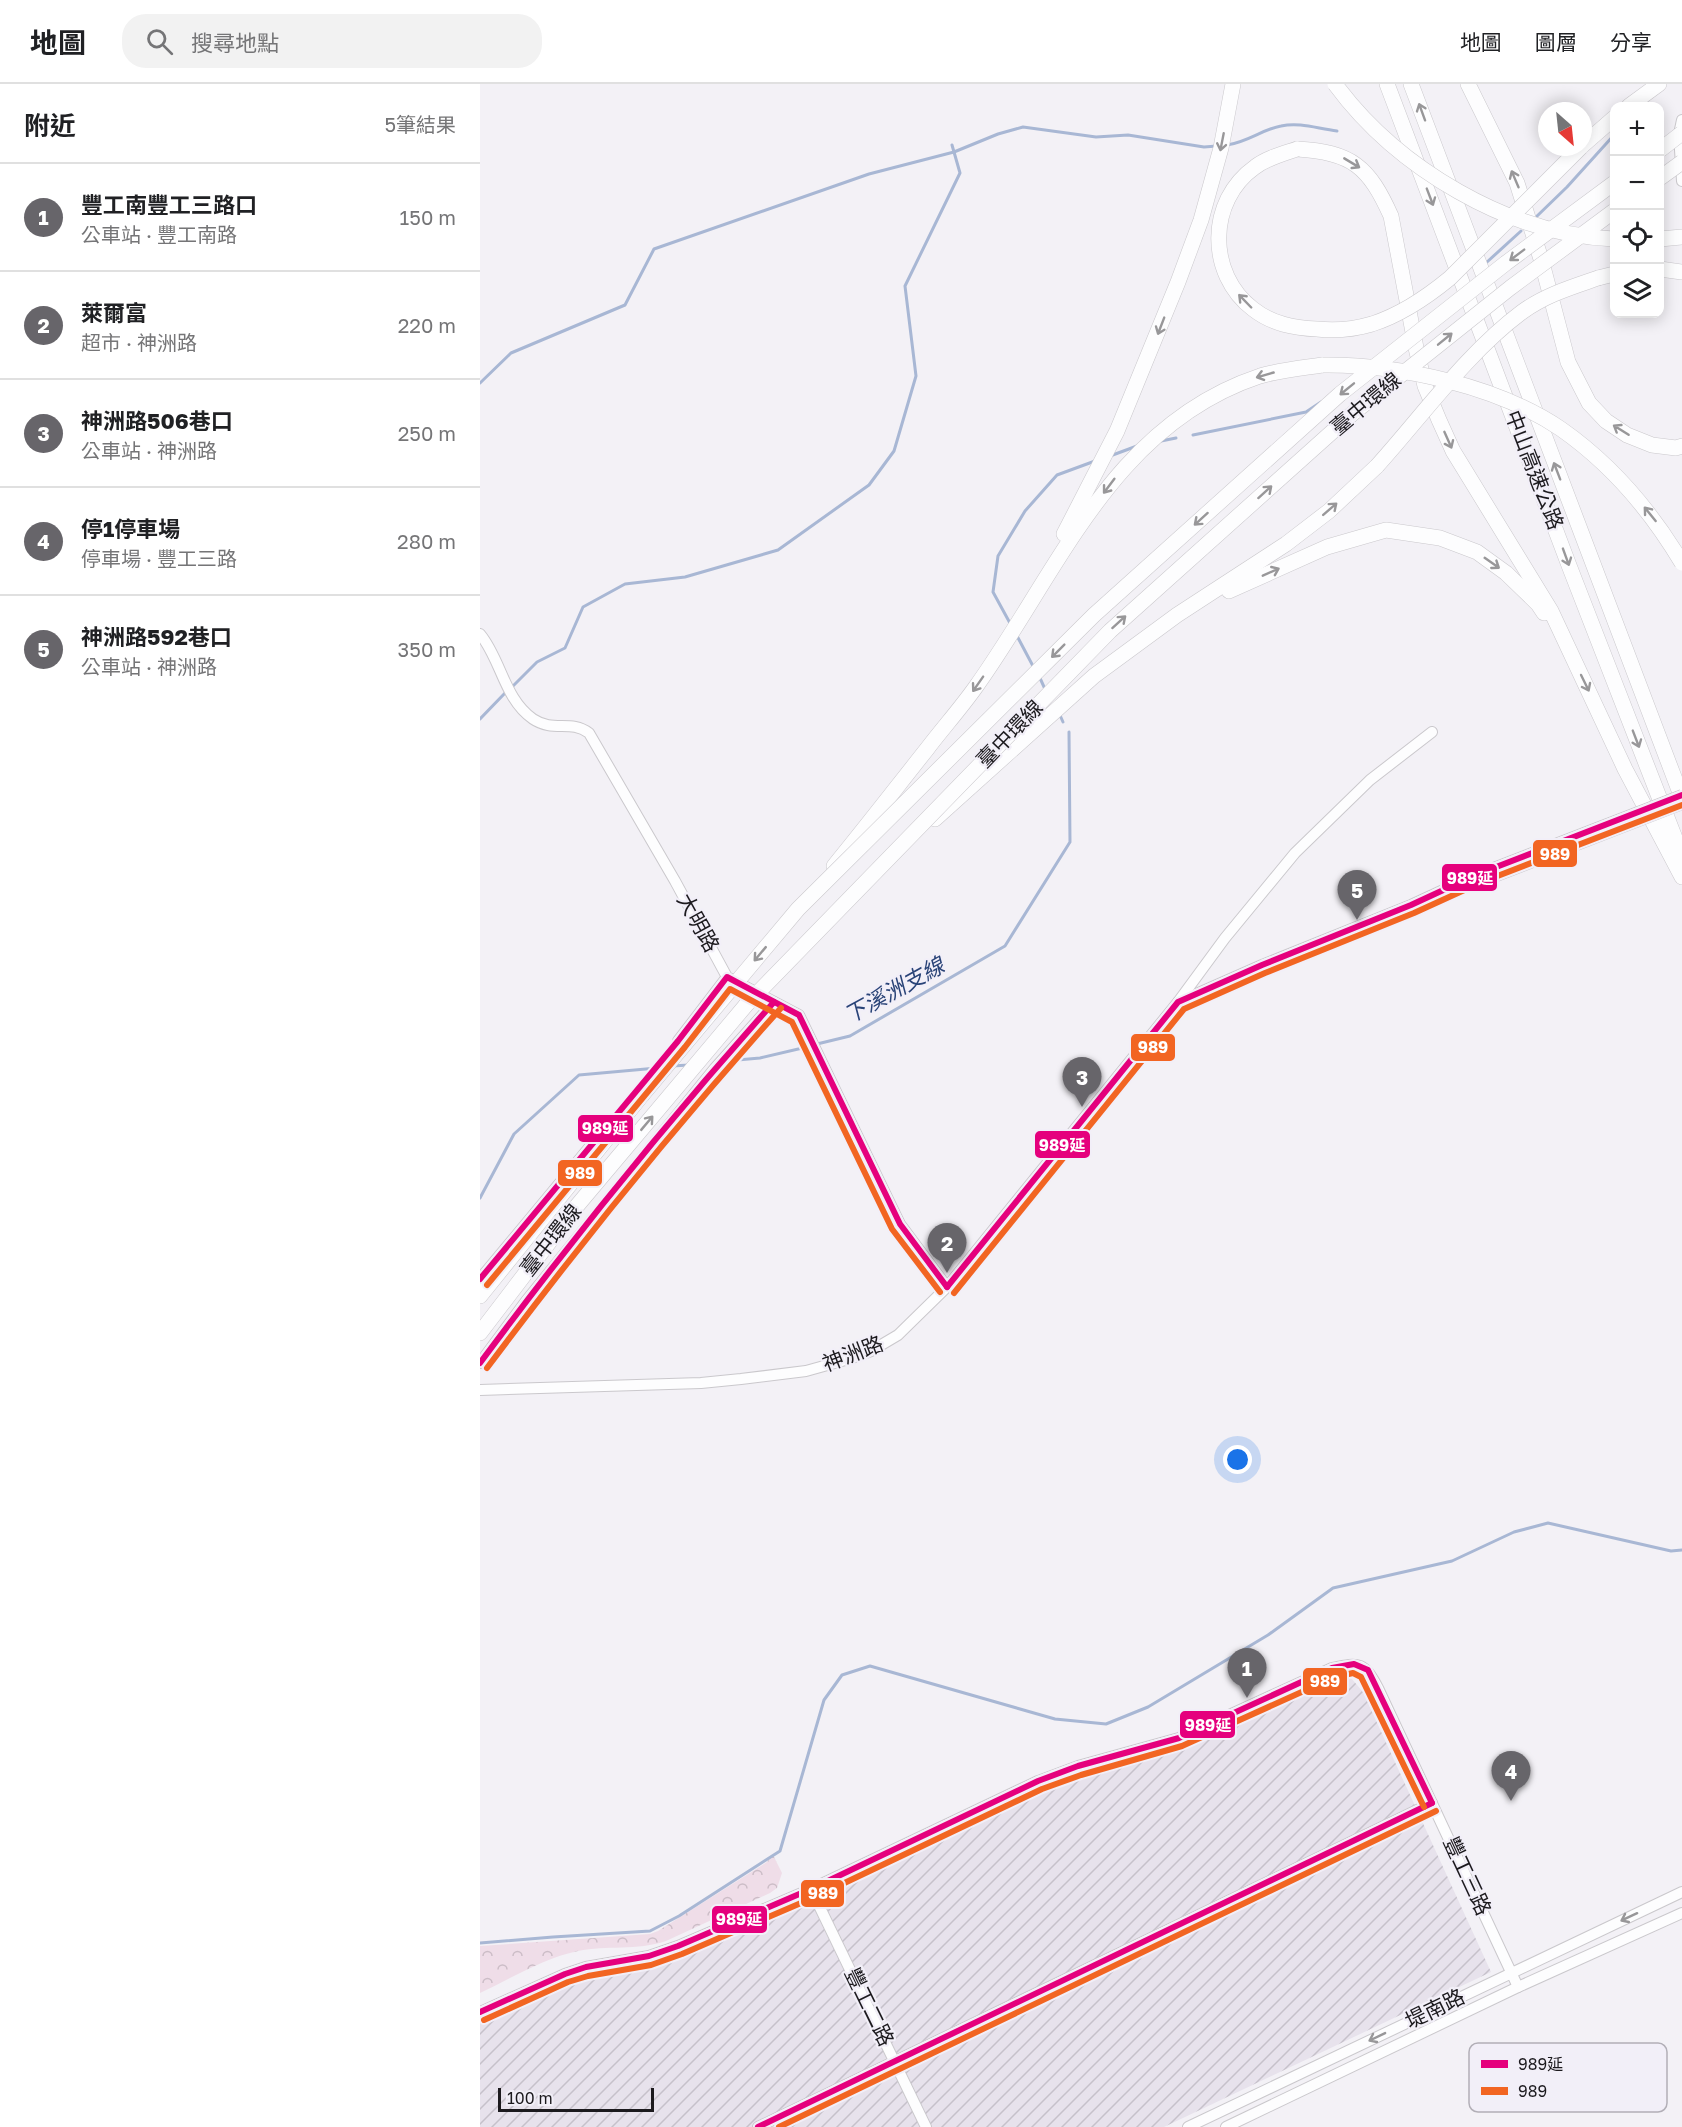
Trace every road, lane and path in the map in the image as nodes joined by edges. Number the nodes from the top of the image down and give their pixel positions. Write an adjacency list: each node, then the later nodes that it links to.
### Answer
1 (1233, 84): 32 (highway, one-way to 32)
2 (1335, 84): 20 (highway, bridge)
3 (1387, 84): 38 (highway, 中山高速公路, one-way to 38)
4 (1411, 84): 36 (highway, 中山高速公路, one-way to 4)
5 (1468, 84): 29 (highway, one-way to 5)
6 (1659, 84): 7 (highway)
7 (1634, 102)
8 (1682, 120): 16 (street)
9 (1610, 122): 11 (highway)
10 (1682, 133): 12 (highway, bridge)
11 (1592, 137)
12 (1664, 146)
13 (1572, 156): 25 (highway, one-way to 25, bridge)
14 (1682, 162): 15 (highway, bridge)
15 (1664, 175)
16 (1682, 181)
17 (1610, 186): 41 (highway, 臺中環線, one-way to 41, bridge)
18 (1610, 214): 42 (highway, 臺中環線, one-way to 18, bridge)
19 (1682, 237): 21 (highway)
20 (1610, 239)
21 (1664, 239)
22 (1664, 270): 23 (highway)
23 (1682, 272)
24 (1610, 275): 34 (highway, one-way to 24, bridge)
25 (1408, 306)
26 (1408, 306): 27 (highway, one-way to 27, bridge)
27 (1408, 306)
28 (1408, 306): 33 (highway, one-way to 33, bridge)
29 (1679, 447)
30 (1682, 563): 32 (highway, one-way to 32, bridge)
31 (480, 634): 43 (street, 大明路)
32 (1010, 635): 41 (highway, one-way to 41, bridge)
33 (1569, 650): 34 (highway, one-way to 33); 40 (highway, one-way to 40)
34 (1094, 676): 42 (highway, bridge)
35 (1432, 732): 45 (street)
36 (1682, 797): 39 (street, 神洲路, bridge)
37 (1682, 804): 39 (street, 神洲路, bridge)
38 (1682, 856)
39 (1479, 878): 45 (street, 神洲路)
40 (1682, 878)
41 (798, 909): 48 (highway, 臺中環線, one-way to 48, bridge)
42 (829, 919): 49 (highway, 臺中環線, one-way to 42, bridge)
43 (727, 977): 44 (street, 大明路); 46 (street)
44 (774, 1002): 47 (street, 大明路); 50 (street)
45 (1178, 1002): 47 (street, 神洲路)
46 (480, 1279)
47 (947, 1287): 51 (street, 神洲路)
48 (480, 1296)
49 (480, 1333)
50 (480, 1363)
51 (480, 1390)
52 (1432, 1803): 53 (street, 豐工三路); 56 (street, 豐工三路); 59 (street)
53 (811, 1889): 58 (street); 59 (street, 豐工二路)
54 (1682, 1892): 56 (street, 堤南路, one-way to 56)
55 (1682, 1912): 57 (street, 堤南路)
56 (1511, 1972): 57 (street, 豐工三路); 62 (street, 堤南路, one-way to 62)
57 (1518, 1987): 63 (street, 堤南路)
58 (480, 2012)
59 (895, 2060): 60 (street); 61 (street, 豐工二路)
60 (758, 2127)
61 (926, 2127)
62 (1188, 2127)
63 (1226, 2127)

